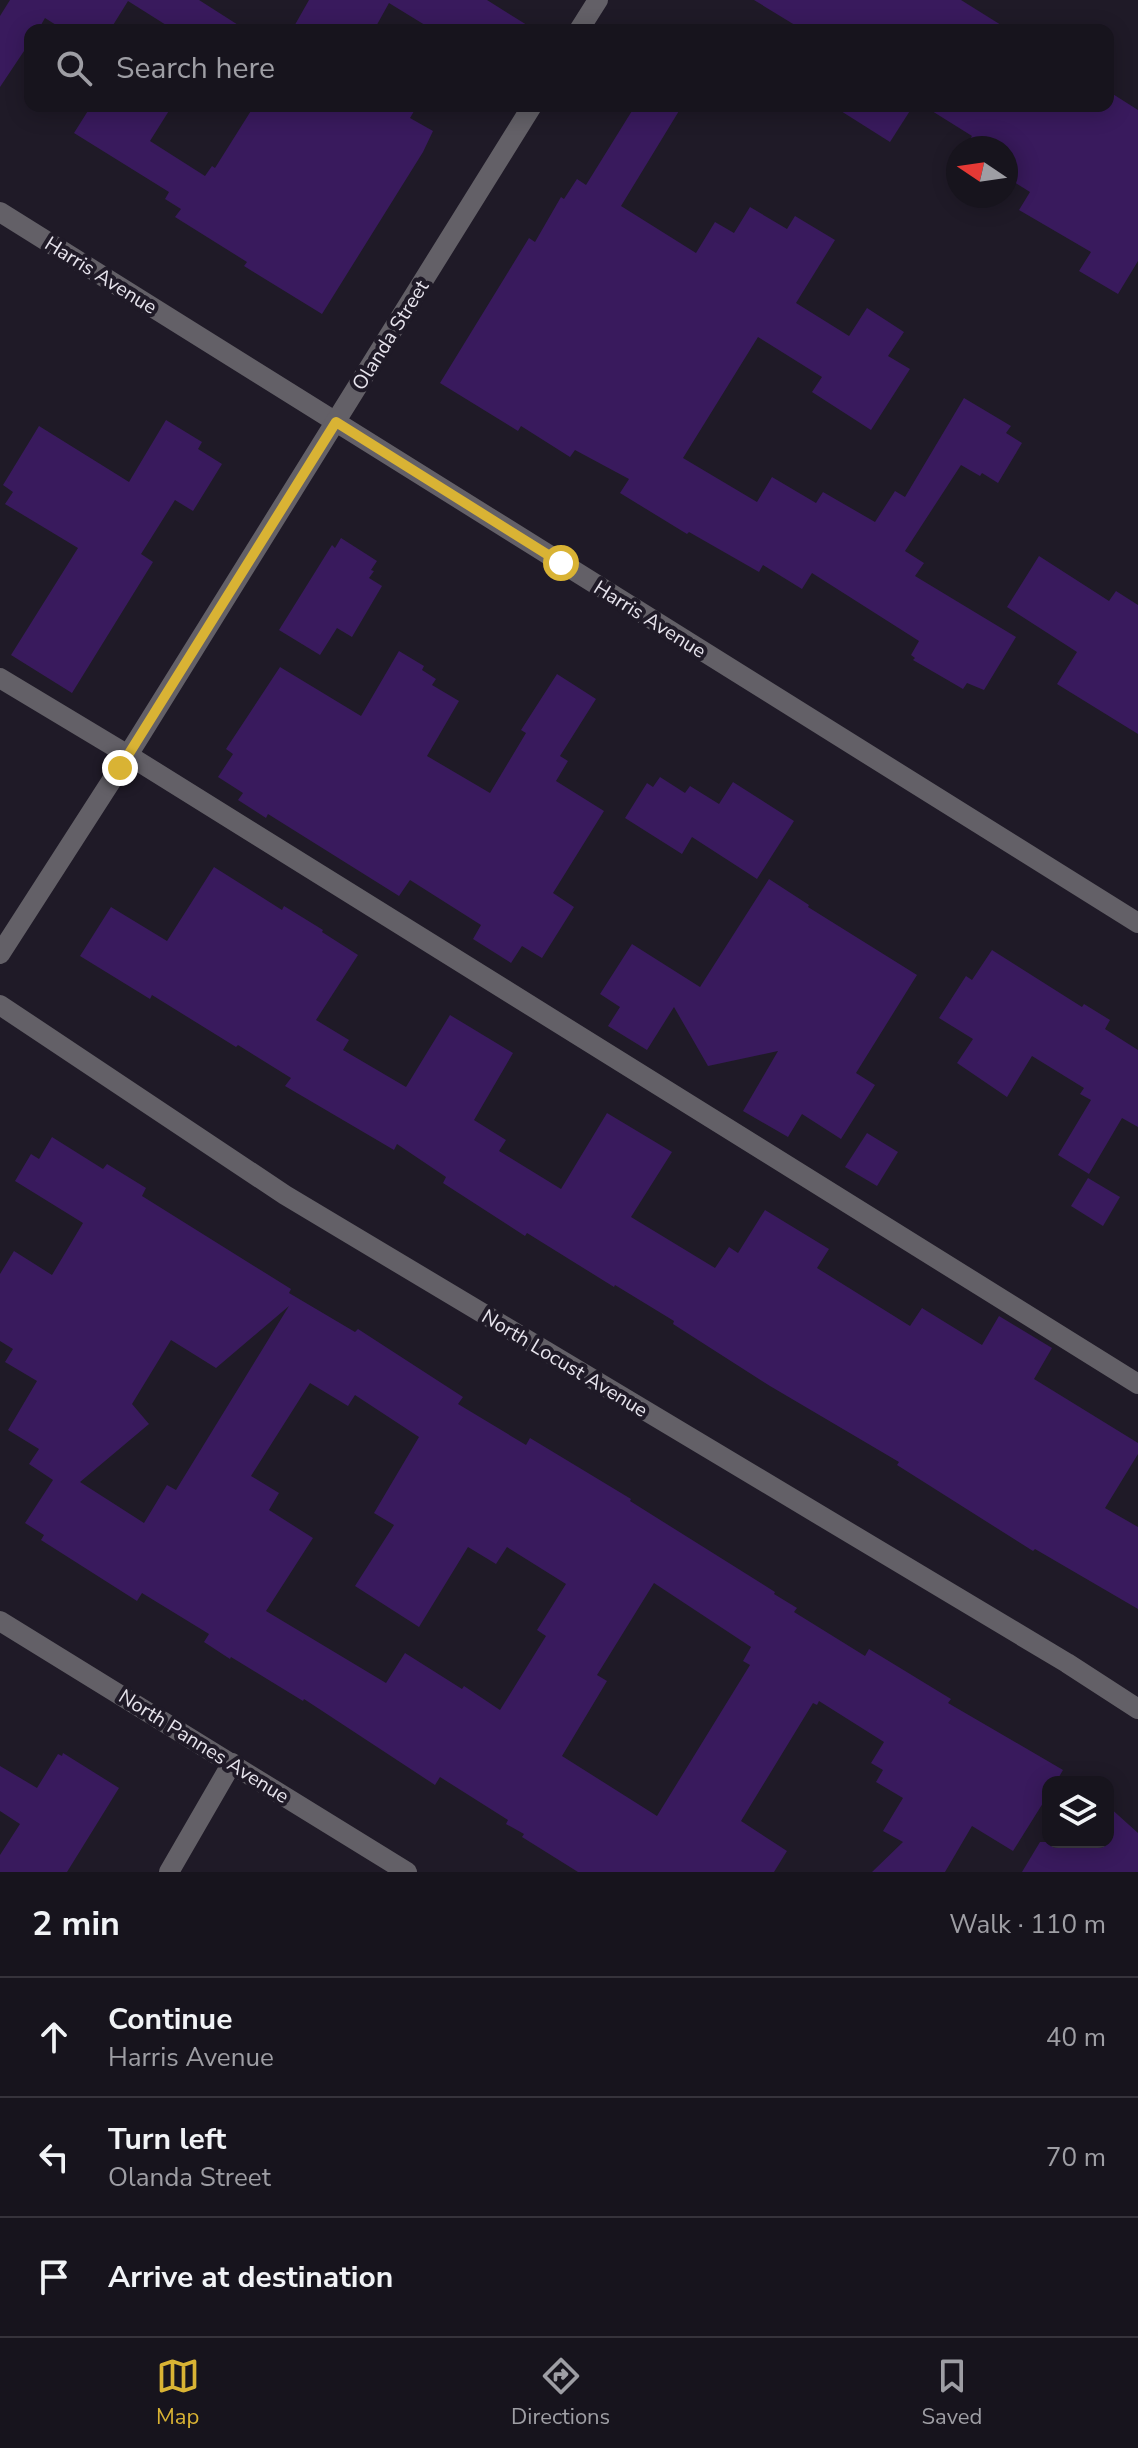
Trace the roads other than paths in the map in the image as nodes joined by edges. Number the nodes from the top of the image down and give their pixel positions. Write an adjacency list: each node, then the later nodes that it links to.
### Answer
1 (598, 0): 2 (street)
2 (583, 24)
3 (528, 112): 5 (street, Olanda Street)
4 (0, 212): 5 (street, Harris Avenue)
5 (336, 422): 7 (street, Olanda Street); 8 (street, Harris Avenue)
6 (0, 678): 7 (street)
7 (124, 762): 9 (street, Olanda Street); 11 (street)
8 (1138, 923)
9 (0, 954)
10 (0, 1005): 13 (street, North Locust Avenue)
11 (1138, 1384)
12 (0, 1621): 14 (street, North Pannes Avenue)
13 (1138, 1709)
14 (232, 1763): 15 (street); 16 (street, North Pannes Avenue)
15 (169, 1872)
16 (407, 1872)

